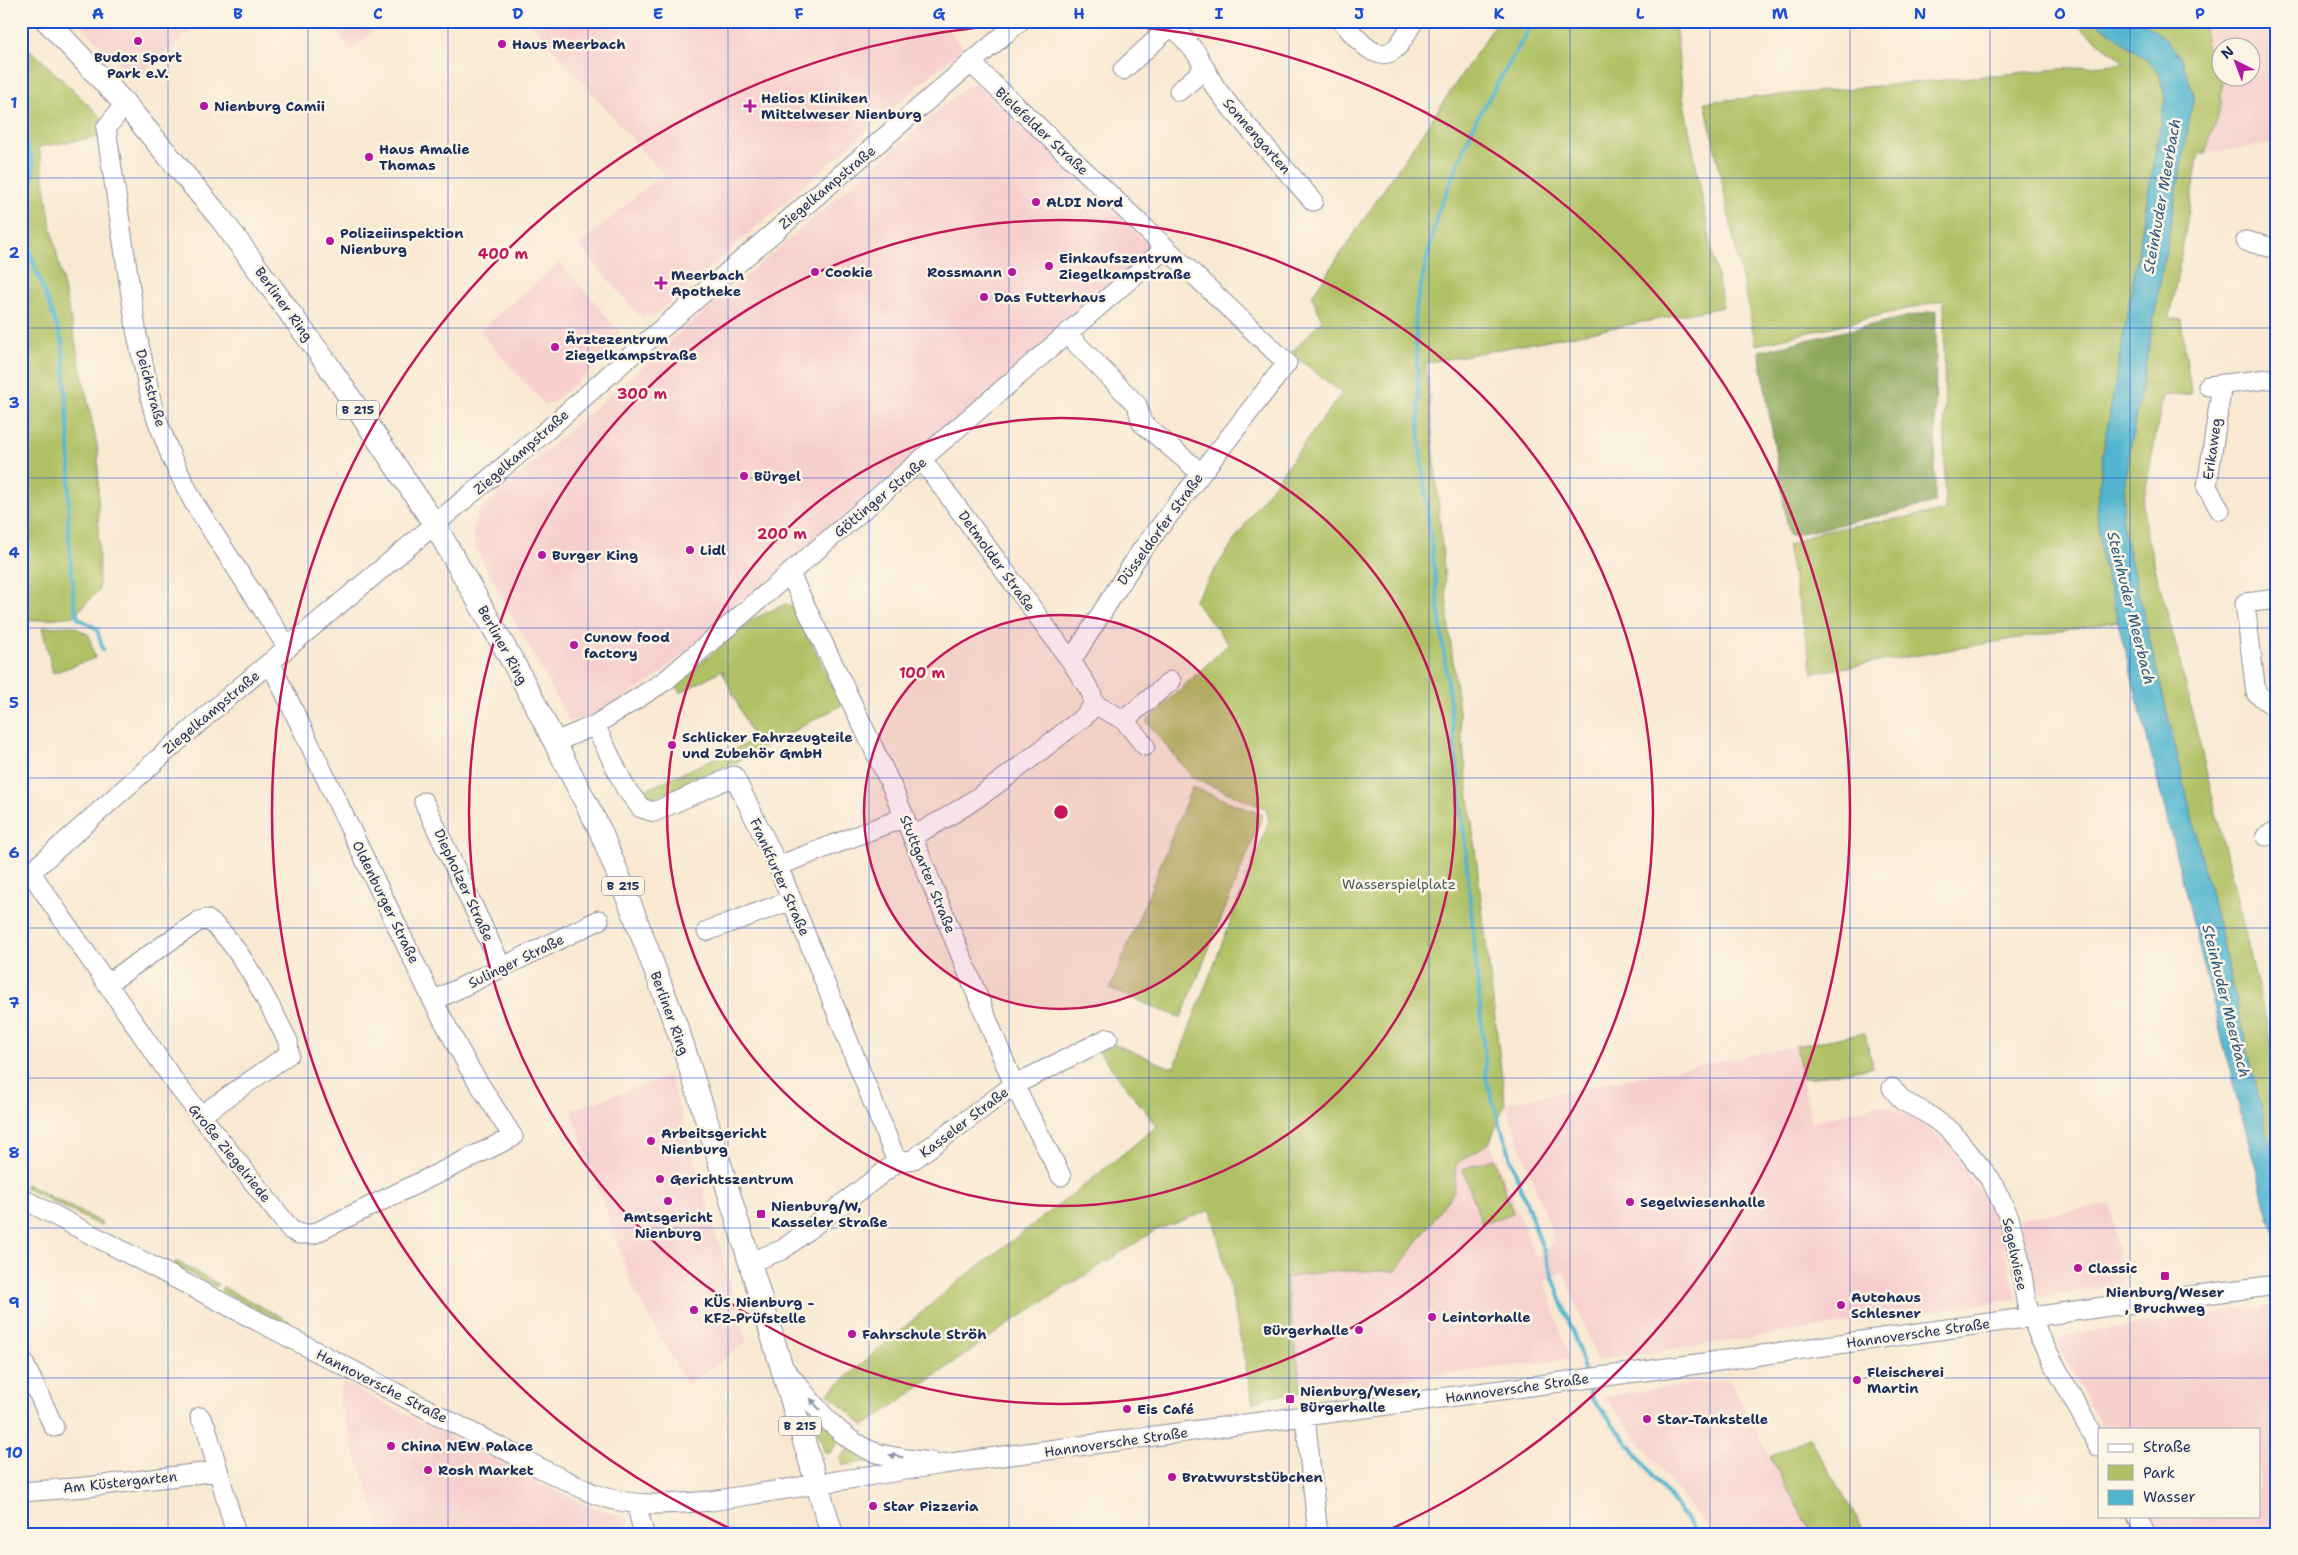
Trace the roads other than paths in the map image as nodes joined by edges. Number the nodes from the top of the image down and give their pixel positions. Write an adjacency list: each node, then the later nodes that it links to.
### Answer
1 (46, 21): 10 (main road, Berliner Ring / B 215)
2 (1020, 21): 6 (street, Ziegelkampstraße)
3 (1342, 21): 4 (street)
4 (1414, 21)
5 (1171, 23): 7 (street, Sonnengarten); 8 (street, Sonnengarten)
6 (971, 64): 14 (street, Bielefelder Straße); 21 (street, Ziegelkampstraße)
7 (1205, 68): 9 (street); 11 (street, Sonnengarten)
8 (1123, 70)
9 (1179, 91)
10 (125, 104): 21 (main road, Berliner Ring / B 215); 24 (street, Deichstraße)
11 (1313, 201)
12 (2246, 241): 13 (street)
13 (2277, 246)
14 (1166, 248): 15 (street, Göttinger Straße); 16 (street, Bielefelder Straße)
15 (1067, 334): 18 (street, Göttinger Straße); 19 (street)
16 (1287, 363): 19 (street, Düsseldorfer Straße)
17 (2277, 378): 20 (street, Erikaweg)
18 (923, 461): 22 (street, Göttinger Straße); 26 (street, Detmolder Straße)
19 (1201, 473): 26 (street, Düsseldorfer Straße)
20 (2220, 510)
21 (435, 525): 24 (street, Ziegelkampstraße); 32 (main road, Berliner Ring / B 215)
22 (790, 574): 31 (street, Göttinger Straße); 35 (street, Stuttgarter Straße)
23 (2277, 599): 29 (street)
24 (288, 648): 25 (street, Ziegelkampstraße)
25 (270, 662): 38 (street, Ziegelkampstraße); 44 (street, Oldenburger Straße)
26 (1071, 662): 28 (street)
27 (1171, 682): 30 (street)
28 (1094, 704): 30 (street); 36 (street)
29 (2277, 709)
30 (1124, 720): 33 (street)
31 (596, 725): 32 (street, Göttinger Straße); 37 (street, Frankfurter Straße)
32 (555, 742): 53 (main road, Berliner Ring / B 215)
33 (1145, 746)
34 (424, 802): 42 (street, Diepholzer Straße)
35 (904, 817): 36 (street, Stuttgarter Straße); 37 (street)
36 (912, 836): 46 (street, Stuttgarter Straße)
37 (778, 866): 39 (street, Frankfurter Straße)
38 (26, 877): 43 (street, Große Ziegelriede)
39 (792, 900): 41 (street); 50 (street, Frankfurter Straße)
40 (599, 920): 42 (street, Sulinger Straße)
41 (706, 931)
42 (502, 968): 44 (street, Sulinger Straße)
43 (108, 984): 48 (street, Große Ziegelriede); 48 (street)
44 (433, 1001): 49 (street, Oldenburger Straße)
45 (1108, 1038): 46 (street, Kasseler Straße)
46 (1014, 1085): 50 (street, Kasseler Straße); 51 (street, Stuttgarter Straße)
47 (1892, 1088): 55 (street, Segelwiese)
48 (200, 1116): 49 (street, Große Ziegelriede)
49 (513, 1137)
50 (897, 1162): 53 (street, Kasseler Straße)
51 (1061, 1176)
52 (21, 1198): 66 (street, Hannoversche Straße)
53 (750, 1262): 57 (main road, Berliner Ring / B 215)
54 (2277, 1285): 55 (street, Hannoversche Straße)
55 (2032, 1317): 59 (street, Hannoversche Straße); 61 (street, Segelwiese)
56 (21, 1357): 60 (street)
57 (782, 1366): 62 (street, Berliner Ring, one-way to 57); 64 (main road, Berliner Ring / B 215)
58 (200, 1417): 63 (street)
59 (1305, 1417): 62 (street, Hannoversche Straße); 71 (street)
60 (54, 1427)
61 (2098, 1445)
62 (944, 1464): 64 (street, Hannoversche Straße)
63 (218, 1471): 65 (street, Am Küstergarten); 68 (street)
64 (818, 1486): 66 (street, Hannoversche Straße); 70 (main road, Berliner Ring / B 215)
65 (21, 1492)
66 (638, 1504): 69 (street)
67 (2138, 1518): 72 (street)
68 (236, 1534)
69 (644, 1534)
70 (832, 1534)
71 (1318, 1534)
72 (2146, 1534)

